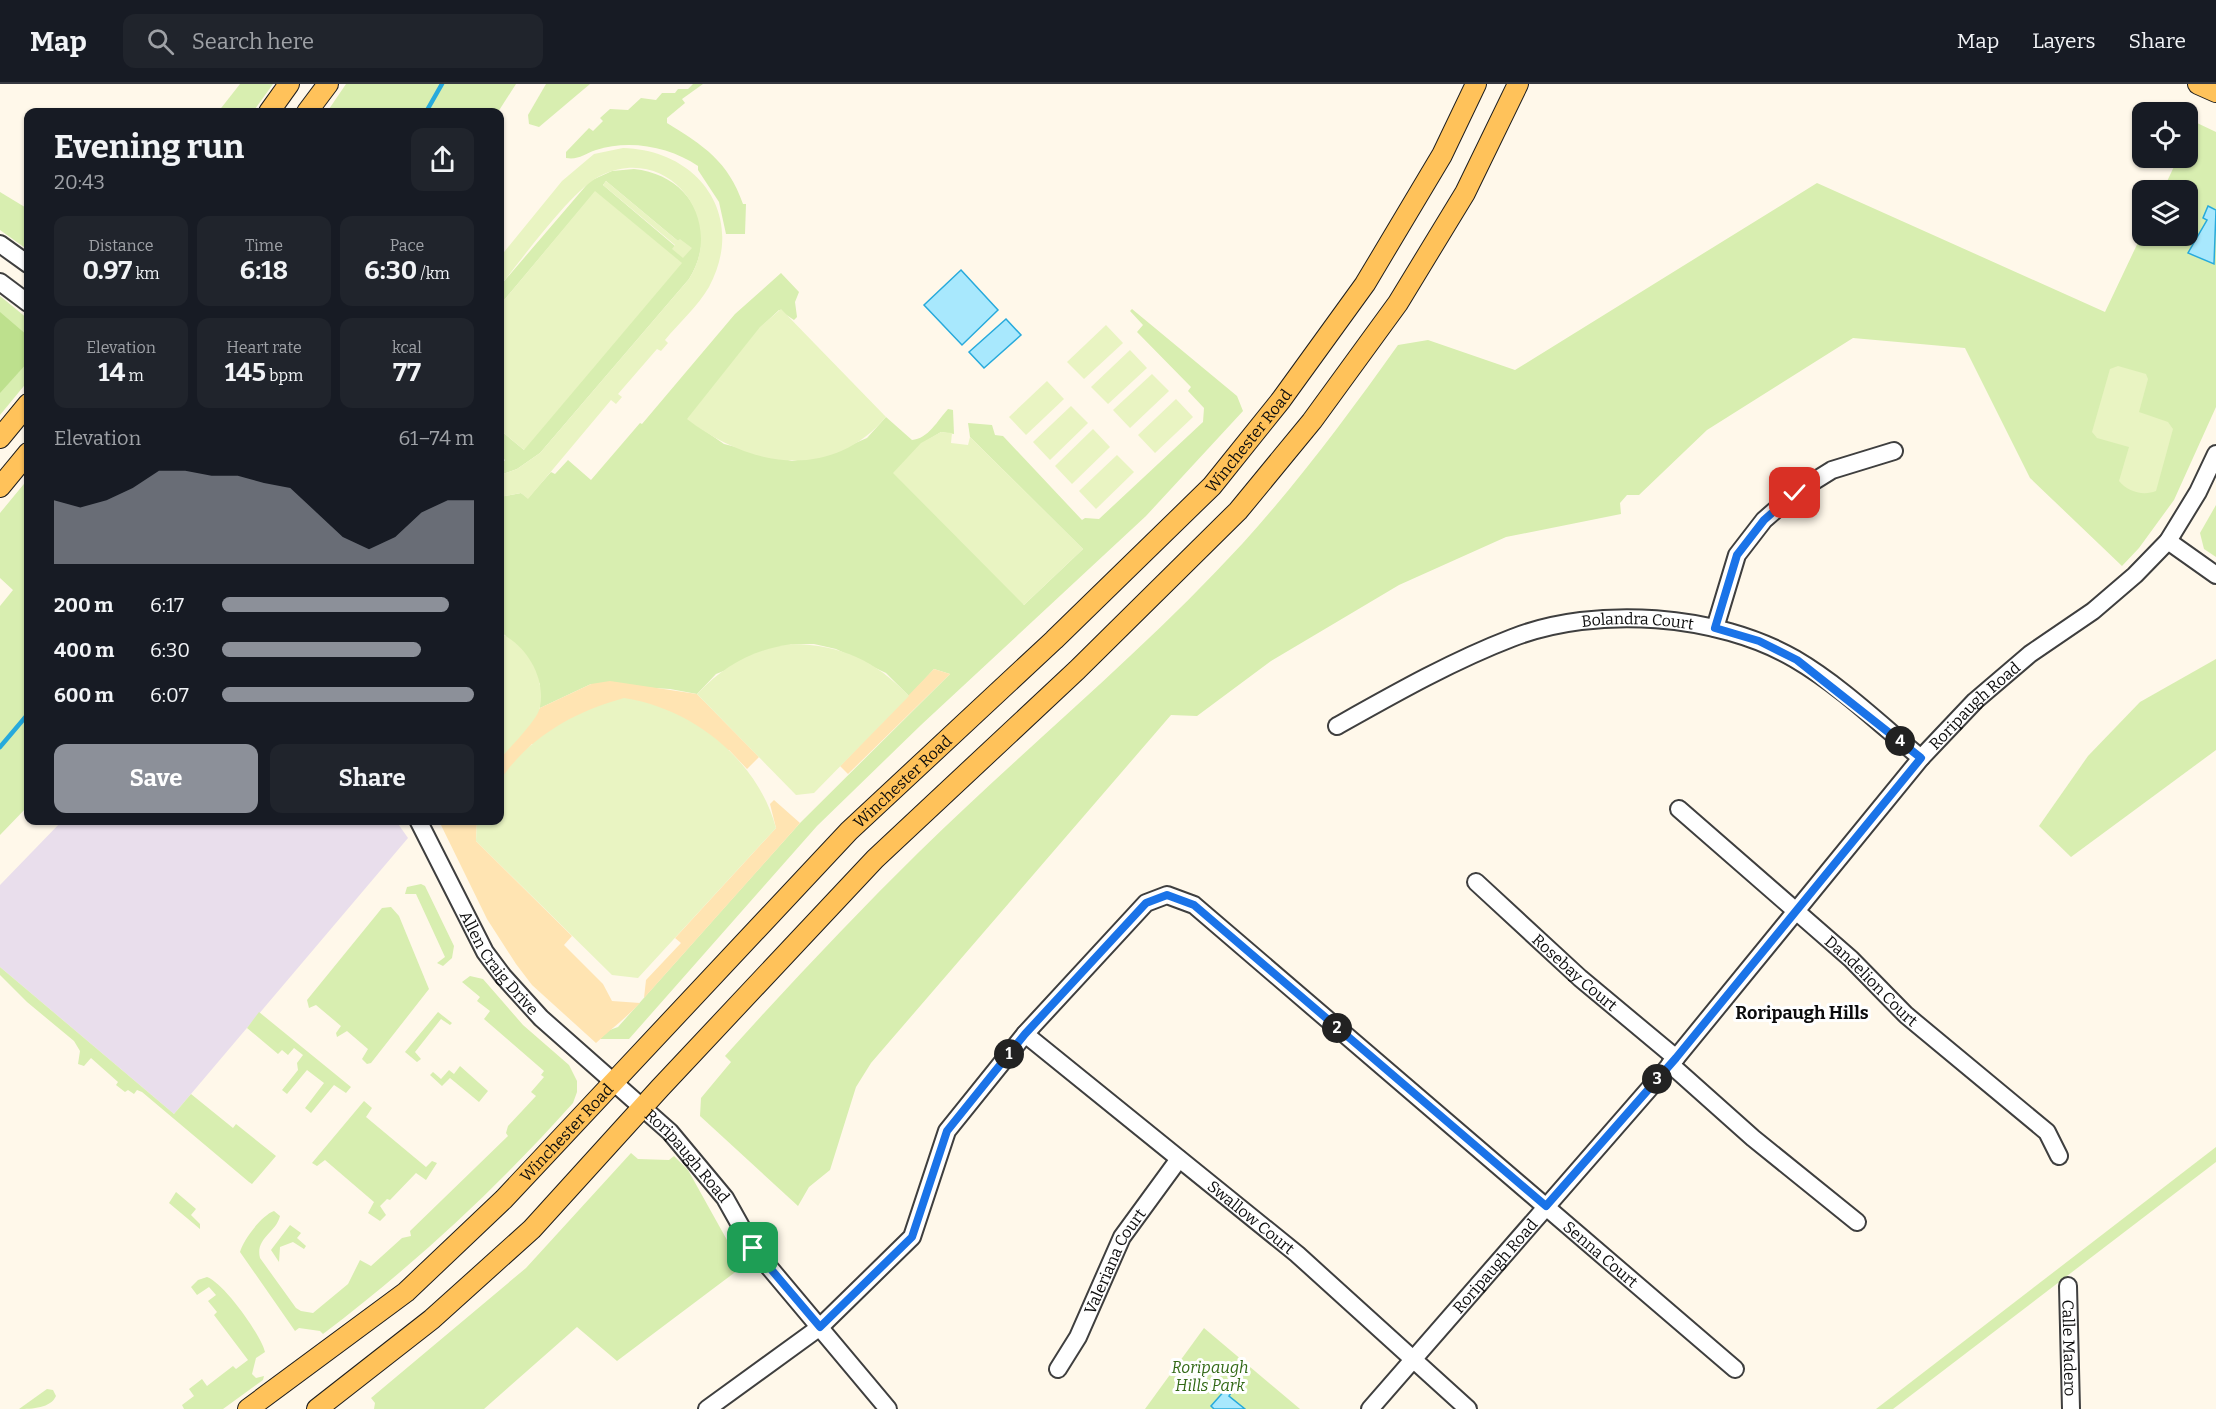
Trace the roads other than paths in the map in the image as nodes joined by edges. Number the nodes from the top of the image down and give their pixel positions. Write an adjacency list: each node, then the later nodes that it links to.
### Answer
1 (289, 84): 7 (main road)
2 (327, 84): 8 (main road)
3 (1476, 84): 30 (main road, Winchester Road)
4 (1518, 84): 31 (main road)
5 (2198, 84): 6 (main road)
6 (2216, 92)
7 (272, 108)
8 (310, 108)
9 (0, 244): 10 (street)
10 (24, 261)
11 (0, 282): 12 (street)
12 (24, 300)
13 (24, 409): 14 (main road)
14 (0, 438)
15 (1894, 451): 21 (street)
16 (2216, 454): 19 (street, Roripaugh Road)
17 (24, 458): 18 (main road)
18 (0, 487)
19 (2168, 541): 20 (street); 23 (street, Roripaugh Road)
20 (2216, 575)
21 (1715, 628): 22 (street, Bolandra Court); 23 (street, Bolandra Court)
22 (1337, 726)
23 (1921, 758): 27 (street, Roripaugh Road)
24 (1679, 809): 27 (street, Dandelion Court)
25 (420, 825): 30 (street, Allen Craig Drive)
26 (1476, 882): 29 (street, Rosebay Court)
27 (1798, 911): 29 (street, Roripaugh Road); 32 (street, Dandelion Court)
28 (1025, 1034): 33 (street, Swallow Court); 34 (street, Senna Court); 37 (street)
29 (1673, 1061): 34 (street, Roripaugh Road); 35 (street, Rosebay Court)
30 (611, 1083): 31 (street, Roripaugh Road); 41 (main road, Winchester Road)
31 (643, 1108): 37 (street, Roripaugh Road); 42 (main road)
32 (2059, 1156)
33 (1179, 1159): 38 (street, Swallow Court); 39 (street, Valeriana Court)
34 (1546, 1206): 38 (street, Roripaugh Road); 40 (street, Senna Court)
35 (1857, 1222)
36 (2068, 1286): 47 (street, Calle Madero)
37 (820, 1327): 43 (street); 44 (street, Roripaugh Road)
38 (1412, 1359): 45 (street, Roripaugh Road); 46 (street, Swallow Court)
39 (1058, 1369)
40 (1735, 1369)
41 (248, 1409)
42 (317, 1409)
43 (707, 1409)
44 (888, 1409)
45 (1370, 1409)
46 (1468, 1409)
47 (2071, 1409)

